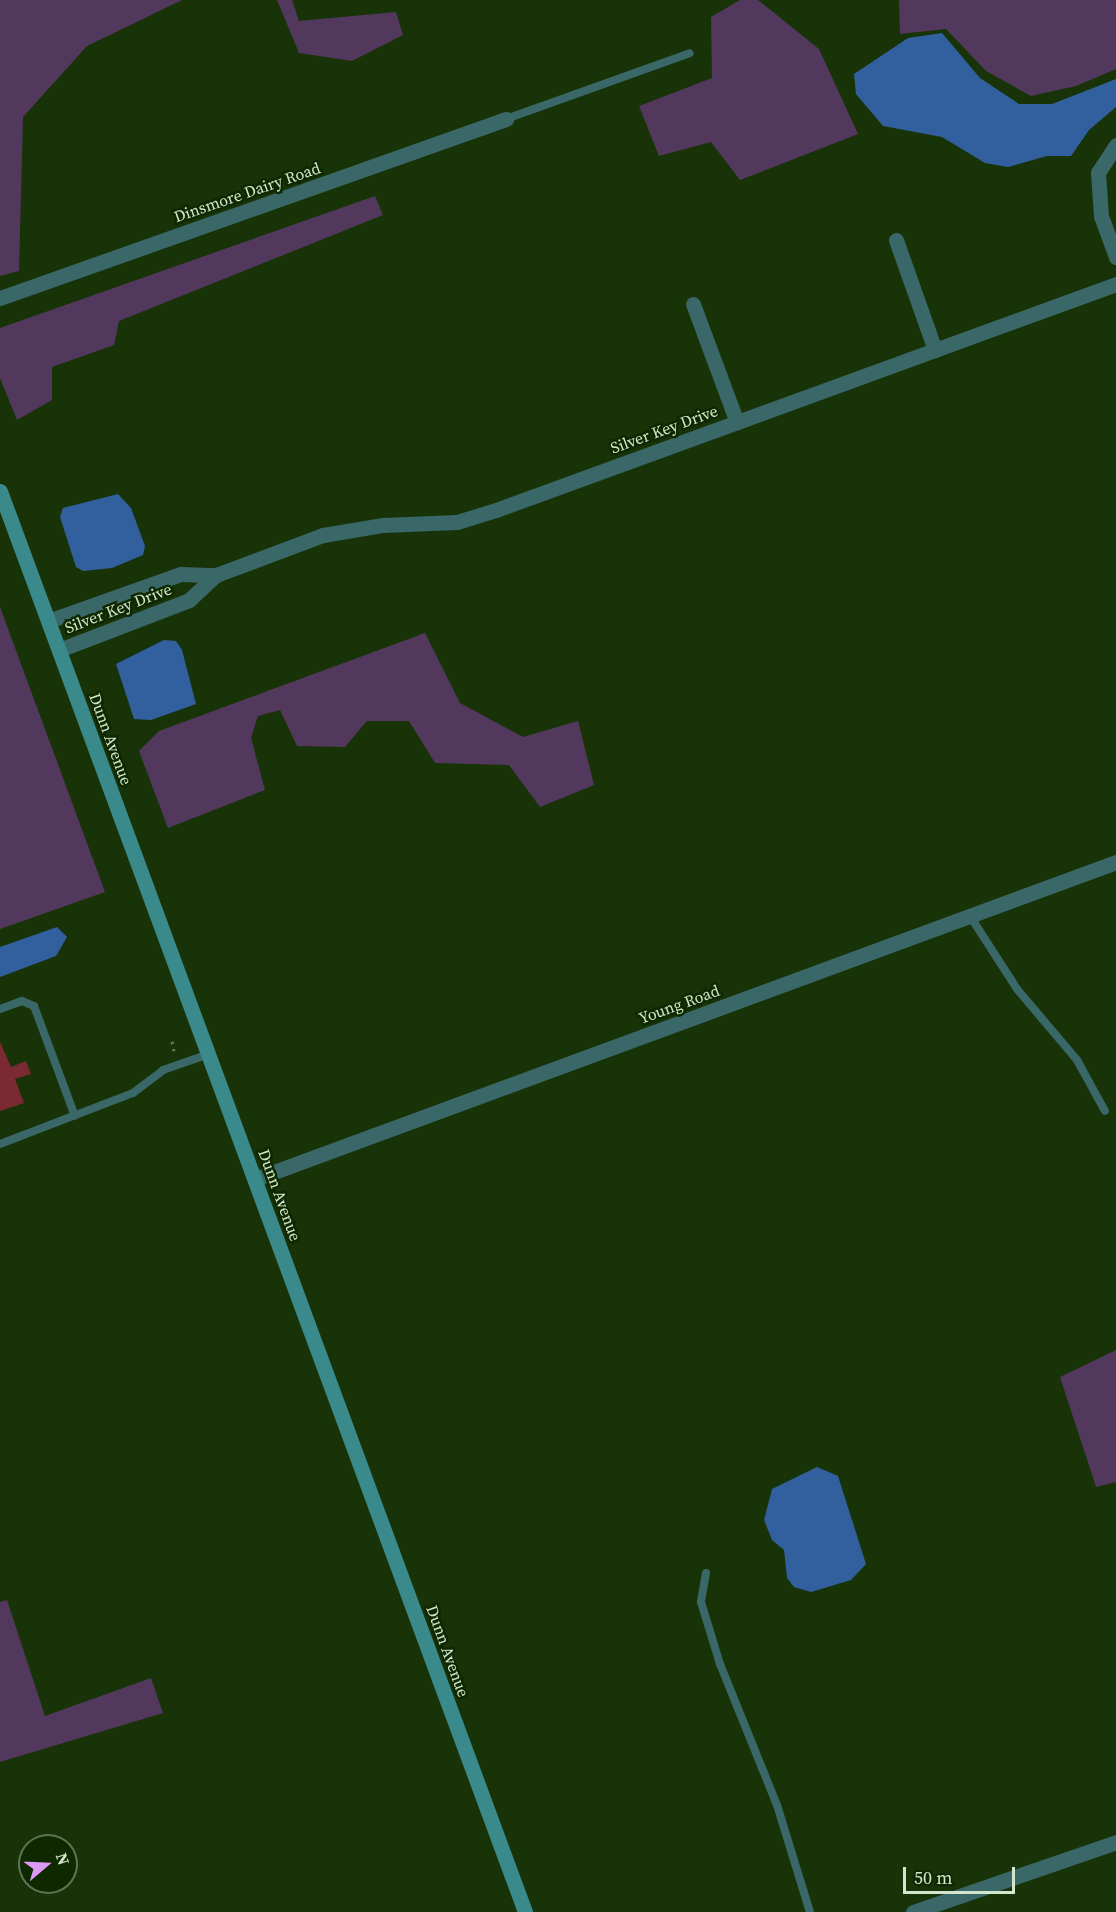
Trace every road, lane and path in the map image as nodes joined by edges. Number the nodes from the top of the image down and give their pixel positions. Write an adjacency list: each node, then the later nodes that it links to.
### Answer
1 (690, 53): 2 (lane)
2 (506, 119): 7 (street, Dinsmore Dairy Road)
3 (1116, 145): 5 (street)
4 (896, 240): 9 (street)
5 (1116, 256)
6 (1116, 284): 9 (street, Silver Key Drive)
7 (0, 298)
8 (693, 304): 10 (street)
9 (935, 350): 10 (street, Silver Key Drive)
10 (737, 422): 12 (street, Silver Key Drive)
11 (0, 491): 13 (main road, Dunn Avenue)
12 (216, 575): 13 (street, Silver Key Drive); 14 (street, Silver Key Drive)
13 (48, 621): 14 (main road, Dunn Avenue)
14 (59, 650): 20 (main road, Dunn Avenue)
15 (1116, 862): 16 (street, Young Road)
16 (970, 916): 21 (lane); 24 (street, Young Road)
17 (0, 1009): 22 (lane)
18 (172, 1041): 19 (path)
19 (174, 1052)
20 (209, 1054): 22 (lane); 24 (main road, Dunn Avenue)
21 (1105, 1111)
22 (75, 1116): 23 (lane)
23 (0, 1144)
24 (255, 1179): 27 (main road, Dunn Avenue)
25 (706, 1573): 28 (lane)
26 (1116, 1842): 29 (street)
27 (525, 1912)
28 (810, 1912)
29 (913, 1912)

